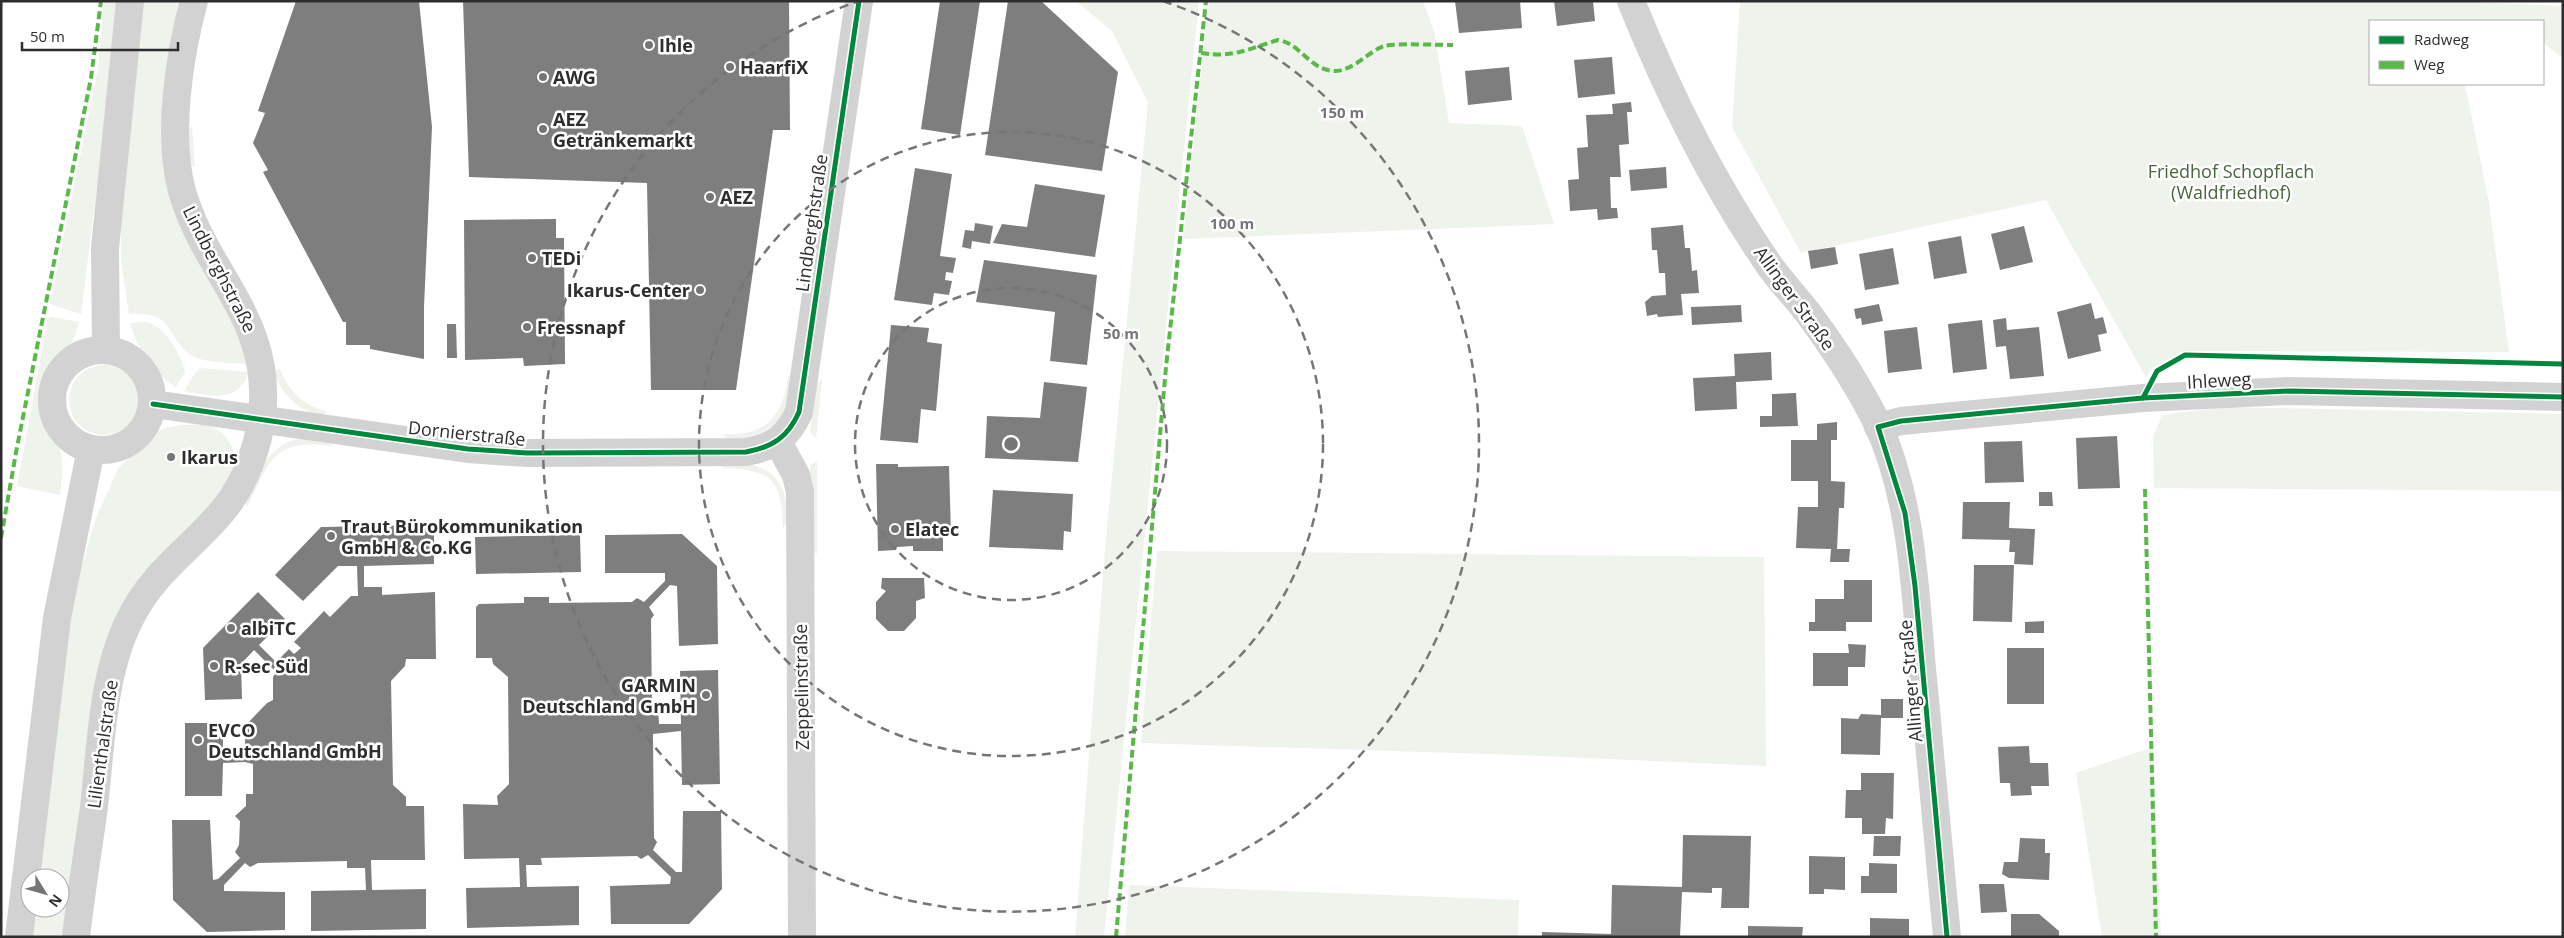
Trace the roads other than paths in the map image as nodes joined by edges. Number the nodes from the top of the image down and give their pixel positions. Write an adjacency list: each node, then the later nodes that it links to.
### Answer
1 (130, 1): 5 (street)
2 (194, 1): 8 (street, Lindberghstraße)
3 (858, 1): 10 (street, Lindberghstraße)
4 (1631, 1): 9 (street, Allinger Straße)
5 (106, 349): 7 (street); 11 (street)
6 (2563, 397): 9 (street, Ihleweg)
7 (153, 404): 8 (street, Dornierstraße); 11 (street)
8 (262, 418): 10 (street, Dornierstraße); 13 (street, Lilienthalstraße)
9 (1878, 427): 15 (street, Allinger Straße)
10 (778, 442): 14 (street, Zeppelinstraße)
11 (90, 449): 12 (street)
12 (19, 937)
13 (76, 937)
14 (802, 937)
15 (1947, 937)

